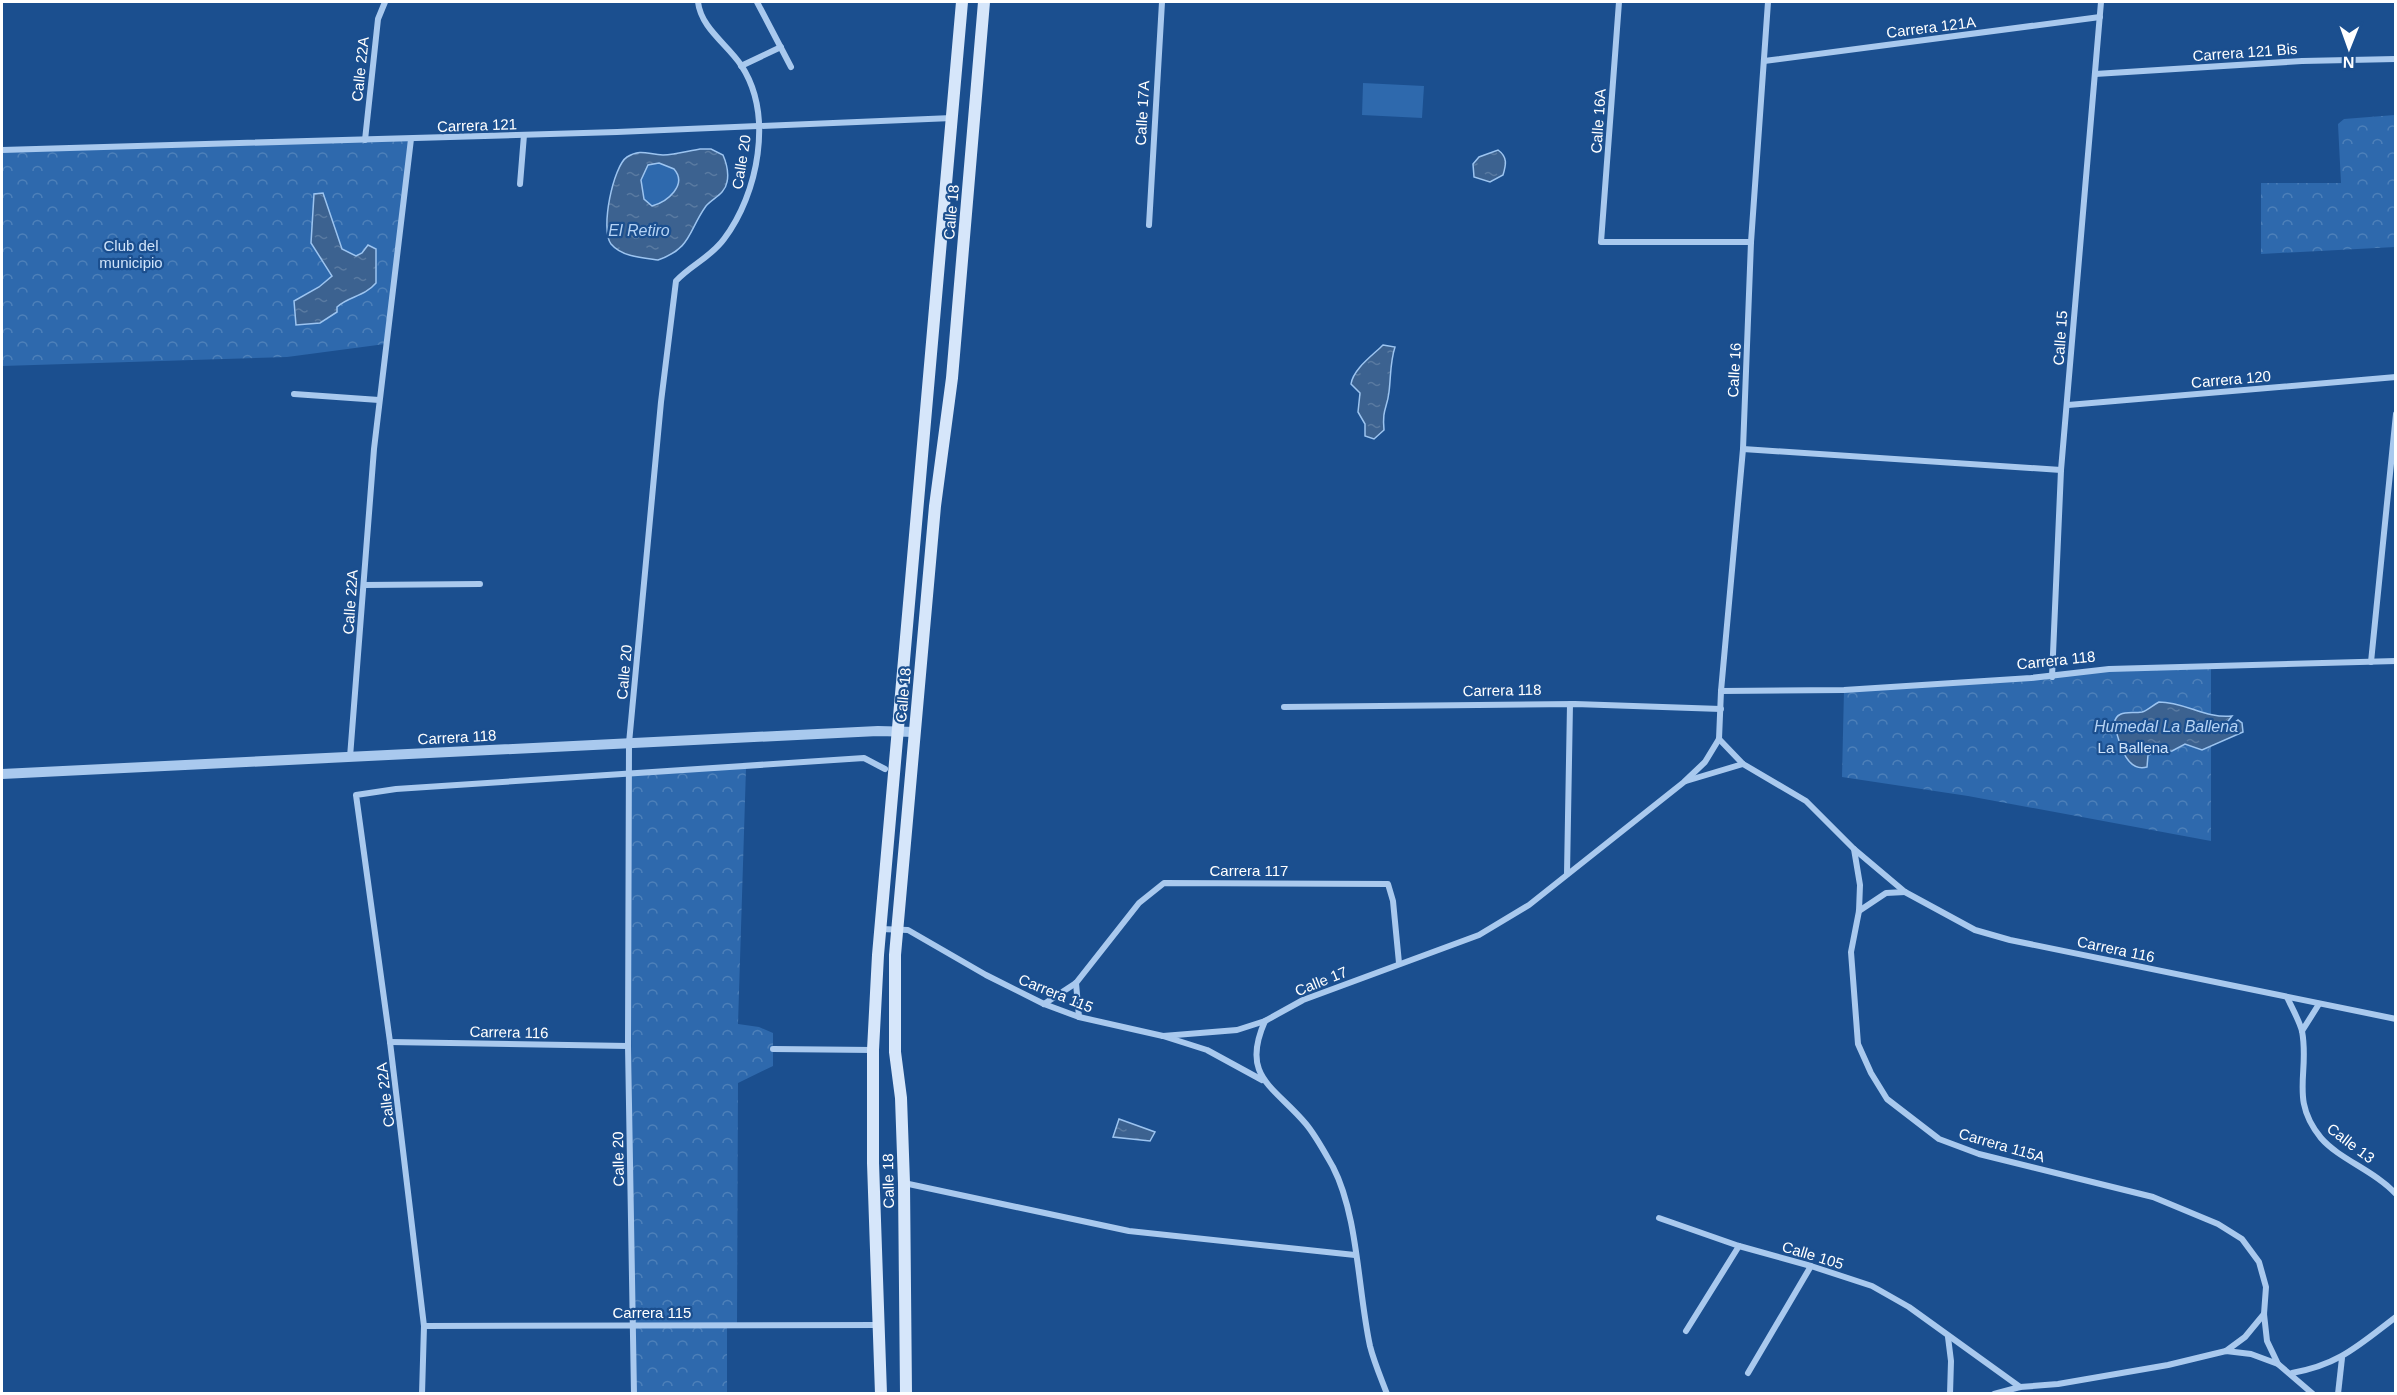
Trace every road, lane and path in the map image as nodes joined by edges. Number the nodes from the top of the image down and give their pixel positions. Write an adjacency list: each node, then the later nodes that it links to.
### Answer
1 (385, 2): 21 (street, Calle 22A)
2 (698, 2): 14 (street, Calle 20)
3 (757, 2): 11 (street)
4 (962, 2): 17 (main road, Calle 18)
5 (984, 2): 43 (main road, Calle 18)
6 (1162, 2): 24 (street, Calle 17A)
7 (1619, 2): 25 (street, Calle 16A)
8 (1768, 2): 13 (street, Calle 16)
9 (2101, 2): 10 (street, Calle 15)
10 (2100, 17): 13 (street, Carrera 121A); 16 (street, Calle 15)
11 (780, 47): 14 (street); 15 (street)
12 (2396, 59): 16 (street, Carrera 121 Bis)
13 (1764, 61): 25 (street, Calle 16)
14 (741, 66): 18 (street, Calle 20)
15 (792, 67)
16 (2096, 74): 29 (street, Calle 15)
17 (952, 118): 18 (street, Carrera 121); 42 (main road, Calle 18)
18 (759, 124): 19 (street, Carrera 121); 45 (street, Calle 20)
19 (524, 135): 20 (street, Carrera 121); 23 (street)
20 (411, 139): 21 (street, Carrera 121); 28 (street, Calle 22A)
21 (365, 140): 22 (street, Carrera 121)
22 (2, 150)
23 (520, 184)
24 (1149, 225)
25 (1752, 242): 31 (street, Calle 16)
26 (2396, 377): 29 (street, Carrera 120)
27 (294, 394): 28 (street)
28 (379, 400): 34 (street, Calle 22A)
29 (2068, 405): 32 (street, Calle 15)
30 (2396, 414): 36 (street)
31 (1743, 449): 32 (street); 38 (street, Calle 16)
32 (2061, 470): 37 (street, Calle 15)
33 (480, 584): 34 (street)
34 (364, 585): 46 (street, Calle 22A)
35 (2396, 661): 36 (street, Carrera 118)
36 (2372, 662): 37 (street, Carrera 118)
37 (2052, 677): 38 (street, Carrera 118)
38 (1721, 692): 41 (street, Calle 16)
39 (1570, 704): 40 (street, Carrera 118); 41 (street, Carrera 118); 53 (street)
40 (1284, 707)
41 (1720, 709): 44 (street, Calle 16)
42 (898, 731): 43 (street, Carrera 118); 45 (street, Carrera 118); 56 (main road, Calle 18)
43 (915, 732): 57 (main road, Calle 18)
44 (1719, 739): 47 (street, Carrera 116); 51 (street, Calle 17)
45 (629, 743): 46 (street, Carrera 118); 50 (street, Calle 20)
46 (350, 757): 49 (street, Carrera 118)
47 (1743, 764): 51 (street); 52 (street, Carrera 116)
48 (885, 769): 50 (street)
49 (2, 774)
50 (629, 774): 68 (street, Calle 22A); 69 (street, Calle 20)
51 (1684, 782): 53 (street, Calle 17)
52 (1854, 849): 54 (street, Carrera 116); 55 (street)
53 (1567, 874): 58 (street, Calle 17)
54 (1905, 892): 55 (street); 60 (street, Carrera 116)
55 (1859, 911): 79 (street, Carrera 115A)
56 (880, 929): 57 (street, Carrera 115); 71 (main road, Calle 18)
57 (897, 930): 61 (street, Carrera 115); 73 (main road, Calle 18)
58 (1399, 963): 59 (street, Carrera 117); 65 (street, Calle 17)
59 (1076, 983): 61 (street, Carrera 117); 63 (street)
60 (2287, 997): 62 (street, Carrera 116); 66 (street, Calle 13)
61 (1044, 1004): 63 (street, Carrera 115)
62 (2319, 1004): 64 (street, Carrera 116); 66 (street)
63 (1079, 1017): 67 (street, Carrera 115)
64 (2396, 1019)
65 (1264, 1021): 67 (street, Calle 17); 72 (street)
66 (2302, 1031): 74 (street, Calle 13)
67 (1163, 1036): 72 (street, Carrera 115)
68 (390, 1042): 69 (street, Carrera 116); 83 (street, Calle 22A)
69 (628, 1046): 81 (street, Calle 20)
70 (773, 1049): 71 (street)
71 (873, 1050): 82 (main road, Calle 18)
72 (1262, 1080): 77 (street)
73 (904, 1182): 77 (street); 95 (main road, Calle 18)
74 (2396, 1194)
75 (1659, 1218): 76 (street, Calle 105)
76 (1739, 1246): 78 (street, Calle 105); 84 (street)
77 (1355, 1255): 96 (street)
78 (1811, 1266): 85 (street, Calle 105); 89 (street)
79 (2264, 1314): 86 (street); 88 (street, Carrera 115A)
80 (2396, 1317): 87 (street)
81 (632, 1325): 82 (street, Carrera 115); 83 (street, Carrera 115); 93 (street, Calle 20)
82 (880, 1325): 94 (main road, Calle 18)
83 (424, 1326): 92 (street, Calle 22A)
84 (1686, 1331)
85 (1948, 1337): 91 (street, Calle 105); 97 (street)
86 (2226, 1351): 88 (street); 91 (street)
87 (2342, 1358): 90 (street); 100 (street)
88 (2278, 1364): 90 (street)
89 (1748, 1373)
90 (2292, 1373): 99 (street)
91 (2020, 1387): 98 (street)
92 (422, 1394)
93 (634, 1394)
94 (881, 1394)
95 (906, 1394)
96 (1387, 1394)
97 (1950, 1394)
98 (1994, 1394)
99 (2313, 1394)
100 (2338, 1394)

